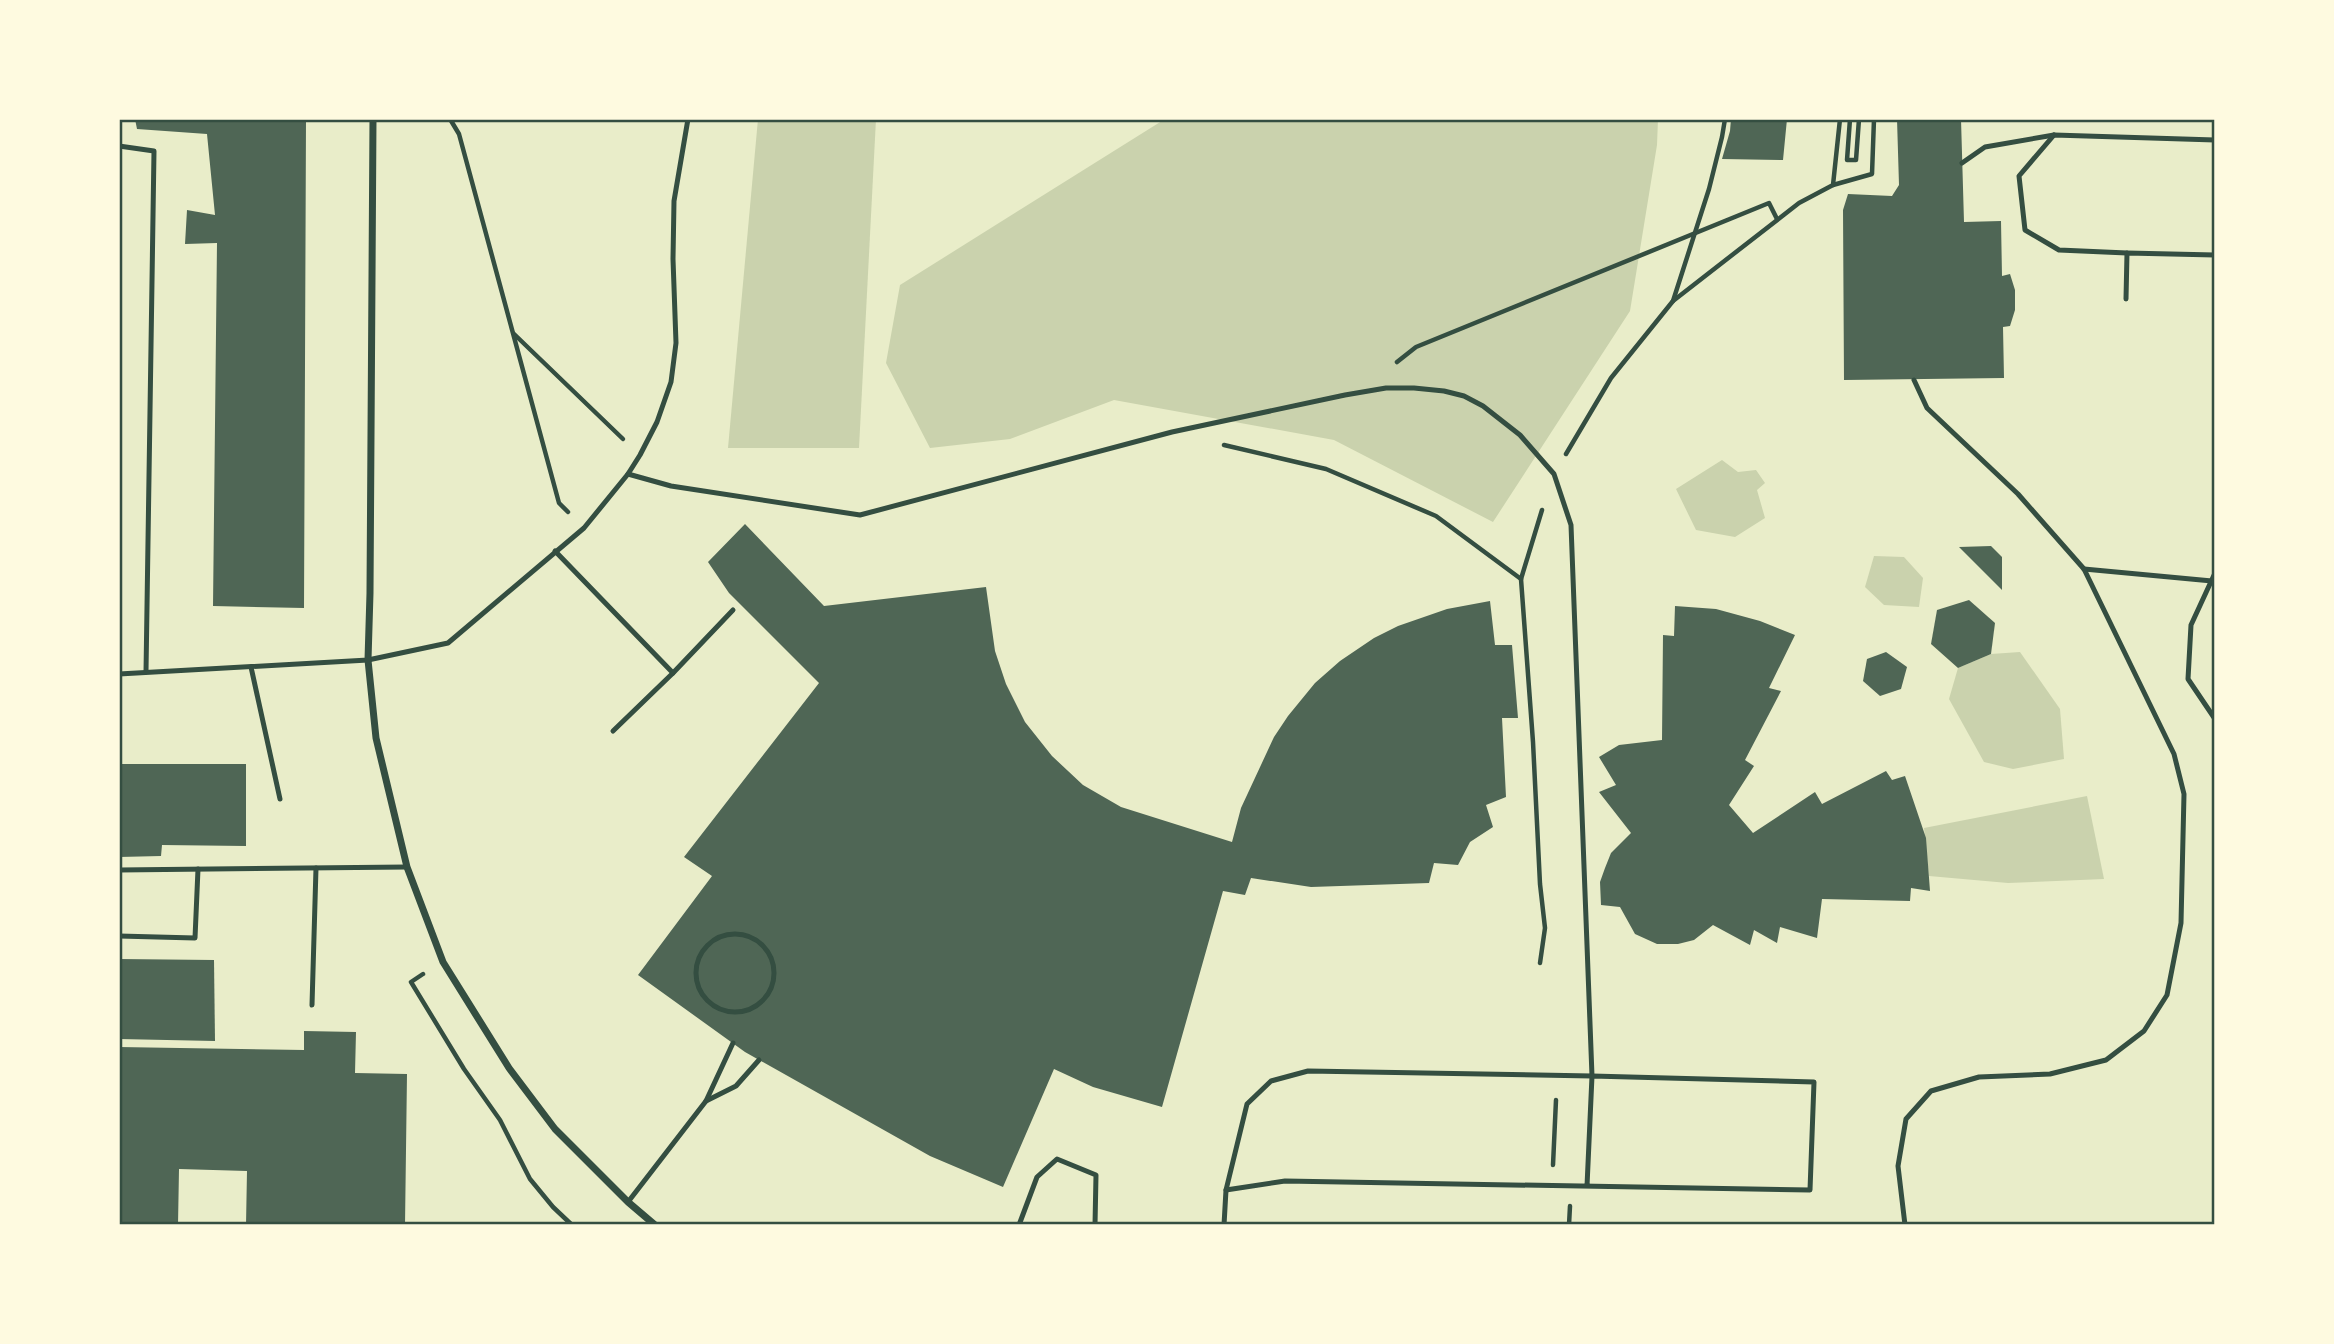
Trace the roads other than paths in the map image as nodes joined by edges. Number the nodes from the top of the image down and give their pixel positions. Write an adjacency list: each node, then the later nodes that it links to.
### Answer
1 (373, 119): 17 (street)
2 (688, 119): 11 (lane)
3 (2054, 135): 4 (lane); 6 (lane); 7 (lane)
4 (2215, 140)
5 (119, 146): 19 (lane)
6 (1962, 163)
7 (2127, 253): 8 (lane); 9 (lane)
8 (2215, 255)
9 (2126, 299)
10 (1914, 380): 13 (lane)
11 (628, 474): 12 (lane); 34 (lane)
12 (555, 551): 17 (lane); 20 (lane)
13 (2084, 569): 15 (lane); 43 (lane)
14 (2215, 573): 15 (lane)
15 (2211, 580): 22 (lane)
16 (733, 610): 20 (lane)
17 (368, 660): 18 (lane); 25 (street)
18 (251, 667): 19 (lane); 24 (lane)
19 (146, 673): 21 (lane)
20 (673, 673): 23 (lane)
21 (119, 674)
22 (2215, 719)
23 (613, 731)
24 (280, 799)
25 (407, 867): 26 (lane); 38 (street)
26 (316, 868): 27 (lane); 31 (lane)
27 (198, 869): 28 (lane); 29 (lane)
28 (119, 870)
29 (119, 936)
30 (696, 982): 30 (lane)
31 (312, 1005)
32 (733, 1043): 35 (lane)
33 (759, 1060): 35 (lane)
34 (1592, 1076): 36 (lane); 36 (lane); 37 (lane)
35 (706, 1101): 38 (lane)
36 (1587, 1186): 37 (lane)
37 (1226, 1190): 42 (lane)
38 (628, 1202): 39 (street)
39 (655, 1225)
40 (1019, 1225): 41 (lane)
41 (1095, 1225)
42 (1224, 1225)
43 (1905, 1225)

